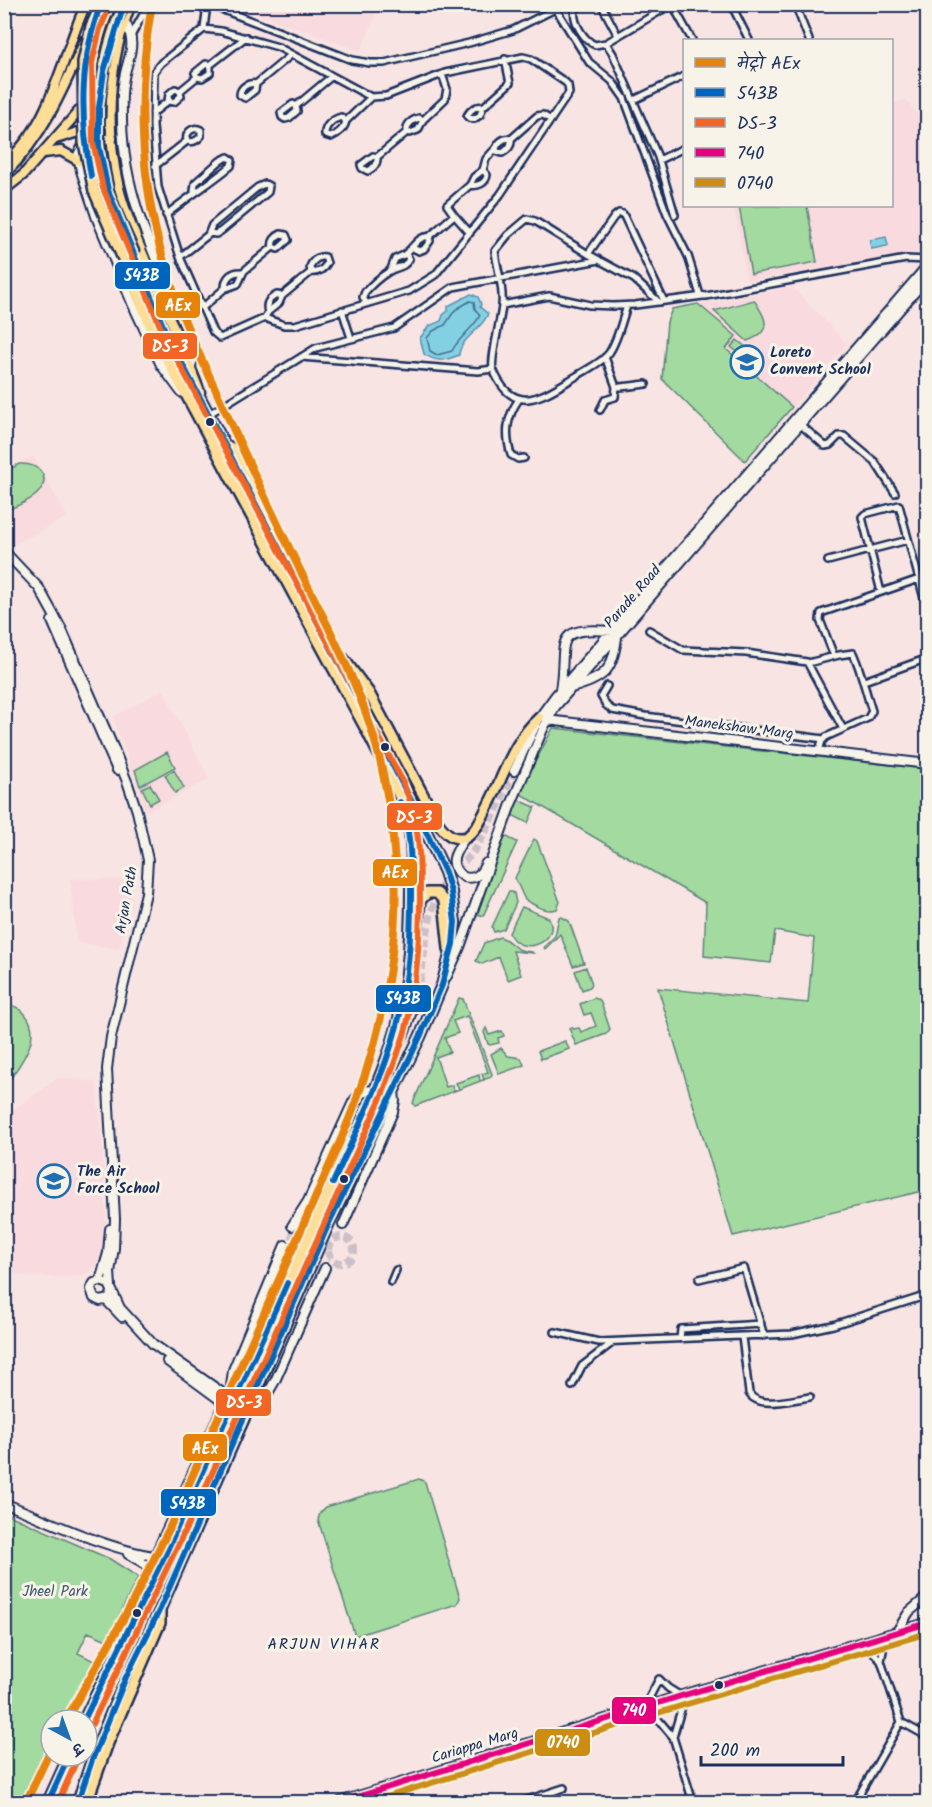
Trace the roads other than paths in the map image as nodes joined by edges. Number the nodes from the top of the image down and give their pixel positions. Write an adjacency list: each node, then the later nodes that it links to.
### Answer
1 (86, 4): 58 (main road)
2 (101, 4): 19 (highway)
3 (111, 4): 50 (main road)
4 (124, 4): 102 (highway, bridge)
5 (131, 4): 18 (main road)
6 (149, 4): 21 (street)
7 (207, 4): 17 (street); 20 (street)
8 (544, 4): 17 (street)
9 (583, 4): 27 (street)
10 (601, 4): 22 (street)
11 (646, 4): 16 (street)
12 (731, 4): 25 (street)
13 (795, 4): 26 (street)
14 (673, 6): 16 (street); 24 (street)
15 (556, 7): 17 (street); 85 (street)
16 (660, 11): 22 (street)
17 (547, 12)
18 (125, 22): 21 (street); 46 (main road)
19 (91, 26): 61 (main road, bridge); 103 (highway, bridge)
20 (204, 29): 23 (street); 42 (street)
21 (131, 36): 96 (street)
22 (618, 36): 27 (street)
23 (246, 37): 28 (street); 30 (street)
24 (691, 39)
25 (748, 39)
26 (808, 39)
27 (606, 43): 38 (street)
28 (291, 54): 32 (street); 35 (street)
29 (505, 59): 31 (street); 41 (street); 44 (street)
30 (210, 65): 34 (street); 34 (street)
31 (442, 74): 37 (street); 43 (street)
32 (332, 76): 37 (street); 40 (street)
33 (683, 76): 38 (street)
34 (197, 77): 36 (street)
35 (256, 84)
36 (180, 91): 39 (street); 39 (street)
37 (372, 97): 45 (street)
38 (634, 100): 56 (street)
39 (168, 101): 42 (street)
40 (296, 105)
41 (483, 107)
42 (153, 112): 59 (street)
43 (423, 120): 47 (street); 47 (street)
44 (551, 120): 49 (street); 69 (street)
45 (346, 121)
46 (110, 122): 48 (main road); 50 (main road)
47 (407, 132): 55 (street)
48 (112, 138): 57 (street); 96 (main road)
49 (511, 139): 52 (street); 52 (street)
50 (54, 140): 54 (main road)
51 (187, 141): 59 (street)
52 (496, 148): 60 (street)
53 (683, 148): 56 (street)
54 (43, 153): 57 (main road); 63 (main road)
55 (378, 157)
56 (659, 160): 67 (street)
57 (79, 161): 103 (street)
58 (4, 164)
59 (155, 166): 65 (street)
60 (483, 170): 62 (street); 62 (street)
61 (4, 175)
62 (471, 185): 66 (street)
63 (4, 190)
64 (195, 191): 64 (street); 65 (street)
65 (166, 215): 75 (street)
66 (454, 215): 69 (street); 70 (street)
67 (675, 215)
68 (209, 233): 68 (street); 75 (street)
69 (470, 233): 87 (street)
70 (429, 237): 72 (street); 72 (street)
71 (273, 247): 80 (street)
72 (413, 248): 73 (street)
73 (405, 254): 79 (street); 79 (street)
74 (588, 254): 76 (street); 82 (street); 86 (street)
75 (180, 257): 90 (street)
76 (599, 260): 82 (street); 86 (street)
77 (927, 260): 85 (street)
78 (927, 265): 108 (street, Parade Road)
79 (391, 269): 87 (street)
80 (243, 272): 84 (street); 84 (street)
81 (311, 272): 92 (street)
82 (501, 277): 88 (street); 93 (street)
83 (927, 277): 104 (street, Parade Road)
84 (225, 288): 90 (street)
85 (703, 296): 86 (street)
86 (662, 301): 89 (street)
87 (366, 303): 91 (street)
88 (502, 305): 89 (street); 97 (street)
89 (627, 306): 95 (street)
90 (202, 308): 92 (street)
91 (342, 310): 92 (street); 93 (street)
92 (266, 315)
93 (351, 338): 94 (street)
94 (300, 357): 97 (street); 102 (street)
95 (605, 357): 99 (street); 100 (street)
96 (191, 367): 102 (main road)
97 (493, 369): 100 (street)
98 (646, 384): 99 (street)
99 (616, 387): 101 (street)
100 (519, 399): 106 (street)
101 (600, 410)
102 (209, 414): 105 (highway)
103 (199, 417): 137 (highway)
104 (801, 424): 107 (street); 108 (street, Parade Road)
105 (223, 441): 133 (highway); 134 (highway)
106 (524, 458)
107 (895, 493)
108 (724, 507): 118 (street, Parade Road)
109 (909, 540): 110 (street); 110 (street); 114 (street)
110 (870, 550): 113 (street); 115 (street)
111 (4, 551): 148 (street, Arjan Path)
112 (4, 558): 146 (street, Arjan Path)
113 (828, 561)
114 (919, 579): 115 (street); 116 (street)
115 (881, 592): 119 (street)
116 (927, 613)
117 (649, 630): 121 (street)
118 (614, 634): 124 (street, Parade Road); 124 (street); 125 (street, Parade Road); 125 (street)
119 (834, 656): 121 (street); 122 (street)
120 (927, 658): 122 (street)
121 (808, 663): 127 (street)
122 (864, 681): 127 (street)
123 (607, 686): 128 (street)
124 (569, 689): 126 (street, Parade Road)
125 (559, 691): 126 (street, Parade Road)
126 (543, 719): 129 (street, Manekshaw Marg); 131 (street, Parade Road); 132 (street, Parade Road); 133 (highway)
127 (843, 729): 128 (street)
128 (824, 739): 129 (street)
129 (819, 751): 130 (street, Manekshaw Marg)
130 (927, 764)
131 (514, 771)
132 (500, 835): 133 (street); 135 (street, Parade Road)
133 (465, 838)
134 (451, 957): 135 (highway); 137 (highway)
135 (442, 985): 138 (highway)
136 (414, 1005): 139 (street)
137 (400, 1011): 139 (highway)
138 (394, 1089): 140 (street); 160 (highway)
139 (375, 1090): 141 (street); 159 (highway)
140 (343, 1225)
141 (292, 1226)
142 (285, 1245): 159 (street)
143 (325, 1269): 160 (street)
144 (396, 1270): 147 (street)
145 (699, 1279): 151 (street)
146 (100, 1281): 148 (street); 150 (street)
147 (390, 1282)
148 (111, 1290): 150 (street); 159 (street)
149 (927, 1295): 153 (street)
150 (106, 1300): 159 (street)
151 (761, 1324): 153 (street); 155 (street)
152 (555, 1332): 156 (street)
153 (764, 1336): 154 (street)
154 (742, 1337): 155 (street); 158 (street)
155 (680, 1340): 156 (street)
156 (614, 1342): 157 (street)
157 (572, 1386)
158 (810, 1397)
159 (230, 1401): 163 (highway)
160 (246, 1414): 166 (highway)
161 (4, 1504): 162 (street)
162 (139, 1556): 163 (street); 164 (street)
163 (160, 1557): 164 (highway)
164 (152, 1572): 173 (highway)
165 (927, 1596): 168 (street)
166 (160, 1609): 182 (highway); 183 (highway)
167 (927, 1625): 168 (main road, Cariappa Marg); 169 (main road, Cariappa Marg)
168 (896, 1633): 172 (main road, Cariappa Marg)
169 (885, 1641): 170 (main road, Cariappa Marg); 171 (street)
170 (868, 1646): 171 (street); 172 (main road, Cariappa Marg)
171 (881, 1661): 175 (street)
172 (682, 1699): 174 (main road, Cariappa Marg); 174 (street); 176 (street)
173 (90, 1708)
174 (648, 1710): 176 (street); 184 (main road, Cariappa Marg); 185 (main road, Cariappa Marg)
175 (901, 1722): 177 (street); 188 (street)
176 (673, 1737): 187 (street)
177 (927, 1737)
178 (64, 1768): 181 (highway)
179 (564, 1788): 180 (street)
180 (534, 1800): 186 (street)
181 (48, 1803)
182 (78, 1803)
183 (87, 1803)
184 (341, 1803)
185 (361, 1803)
186 (521, 1803)
187 (693, 1803)
188 (855, 1803)

